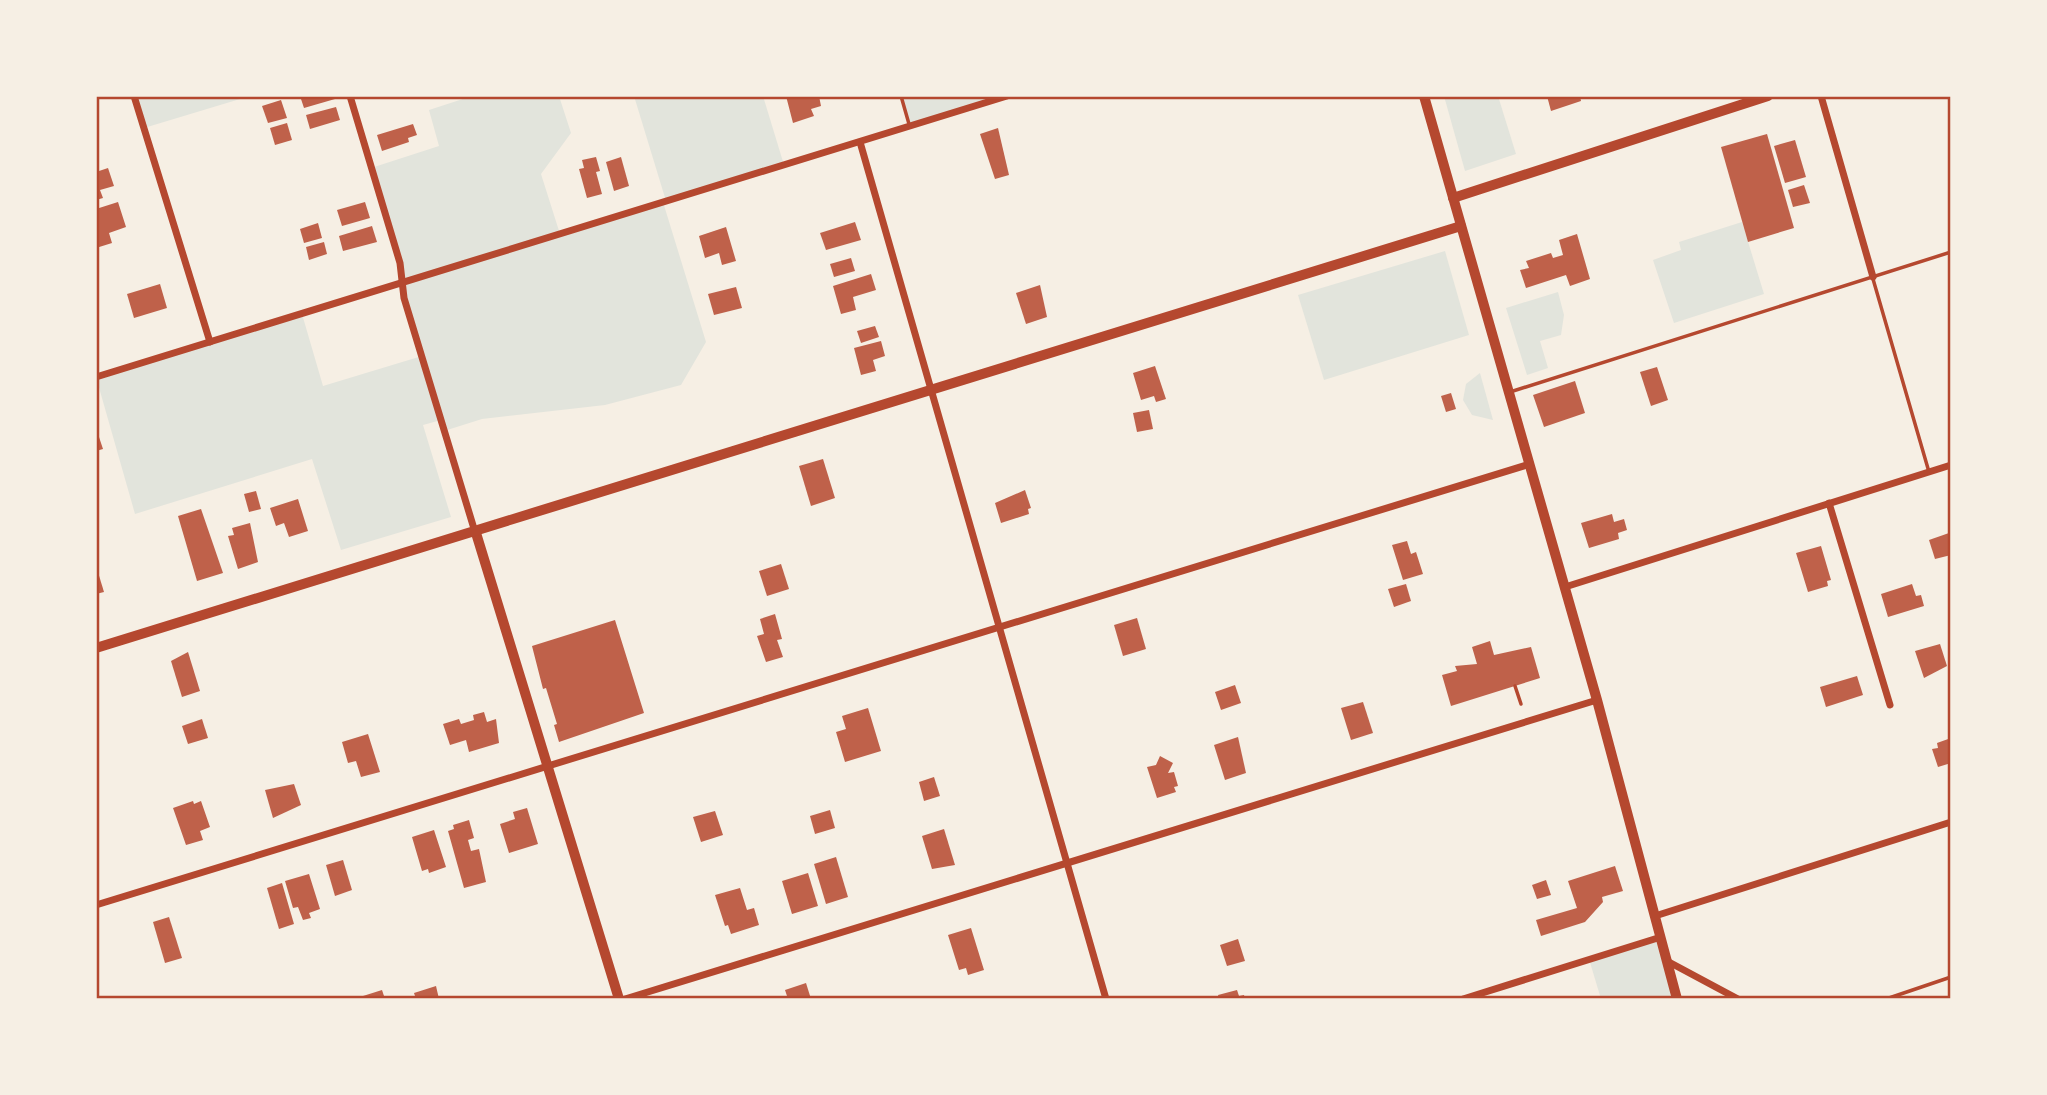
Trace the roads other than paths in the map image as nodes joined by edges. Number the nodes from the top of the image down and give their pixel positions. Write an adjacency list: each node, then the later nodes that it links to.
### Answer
1 (134, 96): 15 (street)
2 (350, 96): 14 (street)
3 (901, 96): 8 (lane)
4 (1007, 96): 8 (street)
5 (1424, 96): 10 (street)
6 (1768, 96): 10 (street)
7 (1821, 96): 13 (street)
8 (910, 126): 9 (street)
9 (859, 142): 14 (street); 17 (street)
10 (1453, 198): 11 (street)
11 (1461, 226): 17 (street); 18 (street)
12 (1951, 252): 13 (lane)
13 (1873, 277): 18 (lane); 21 (lane)
14 (403, 282): 15 (street); 23 (street)
15 (210, 342): 16 (street)
16 (96, 377)
17 (931, 392): 23 (street); 25 (street)
18 (1510, 392): 19 (street)
19 (1530, 464): 24 (street); 25 (street)
20 (1951, 465): 21 (street)
21 (1929, 471): 22 (street)
22 (1829, 503): 24 (street); 28 (street)
23 (475, 533): 26 (street); 29 (street)
24 (1564, 587): 27 (street)
25 (999, 628): 29 (street); 31 (street)
26 (96, 648)
27 (1597, 700): 31 (street); 33 (street)
28 (1890, 705)
29 (548, 767): 32 (street); 37 (street)
30 (1950, 824): 33 (street)
31 (1067, 863): 38 (street); 39 (street)
32 (96, 905)
33 (1655, 916): 34 (street)
34 (1661, 937): 35 (street); 40 (street)
35 (1667, 961): 41 (street); 42 (street)
36 (1951, 977): 43 (lane)
37 (619, 999)
38 (625, 999)
39 (1105, 999)
40 (1463, 999)
41 (1677, 999)
42 (1738, 999)
43 (1886, 999)

